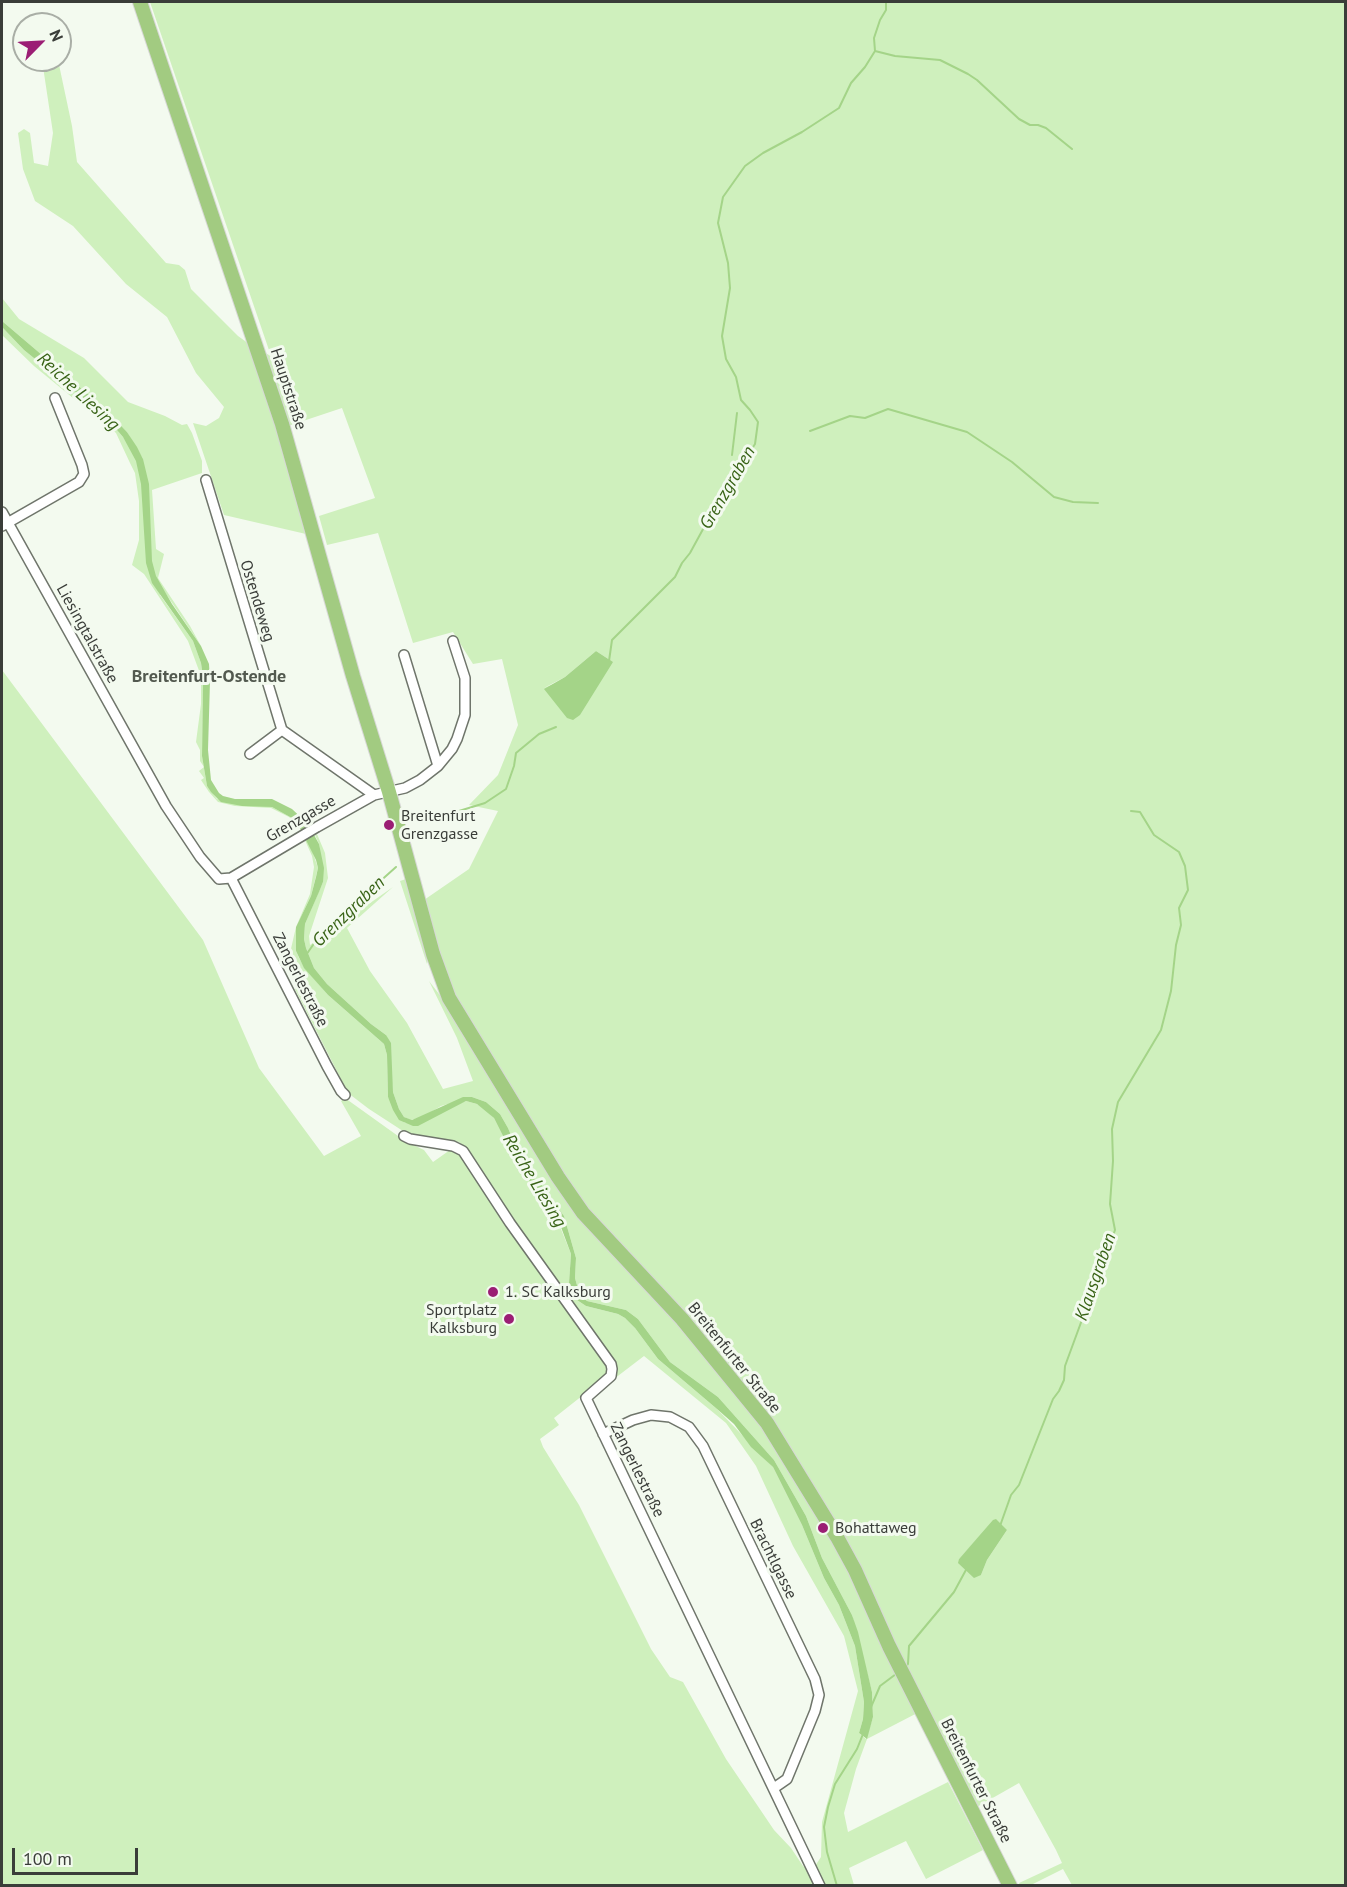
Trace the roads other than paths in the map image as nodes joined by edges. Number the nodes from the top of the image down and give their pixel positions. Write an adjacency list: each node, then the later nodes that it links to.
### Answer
1 (140, 2): 11 (main road, Hauptstraße)
2 (55, 398): 5 (street)
3 (206, 480): 8 (street, Ostendeweg)
4 (2, 512): 5 (street, Liesingtalstraße)
5 (5, 525): 14 (street, Liesingtalstraße)
6 (453, 642): 10 (street)
7 (404, 655): 10 (street)
8 (282, 730): 9 (street); 12 (street)
9 (250, 754)
10 (438, 766): 11 (street)
11 (389, 792): 12 (street, Grenzgasse); 13 (main road, Hauptstraße)
12 (374, 795): 14 (street, Grenzgasse)
13 (411, 871): 20 (main road, Breitenfurter Straße)
14 (231, 878): 15 (street, Zangerlestraße)
15 (345, 1095)
16 (404, 1136): 17 (street, Zangerlestraße)
17 (603, 1434): 18 (street, Zangerlestraße); 18 (street, Brachtlgasse)
18 (774, 1788): 19 (street, Zangerlestraße)
19 (820, 1886)
20 (1010, 1886)

